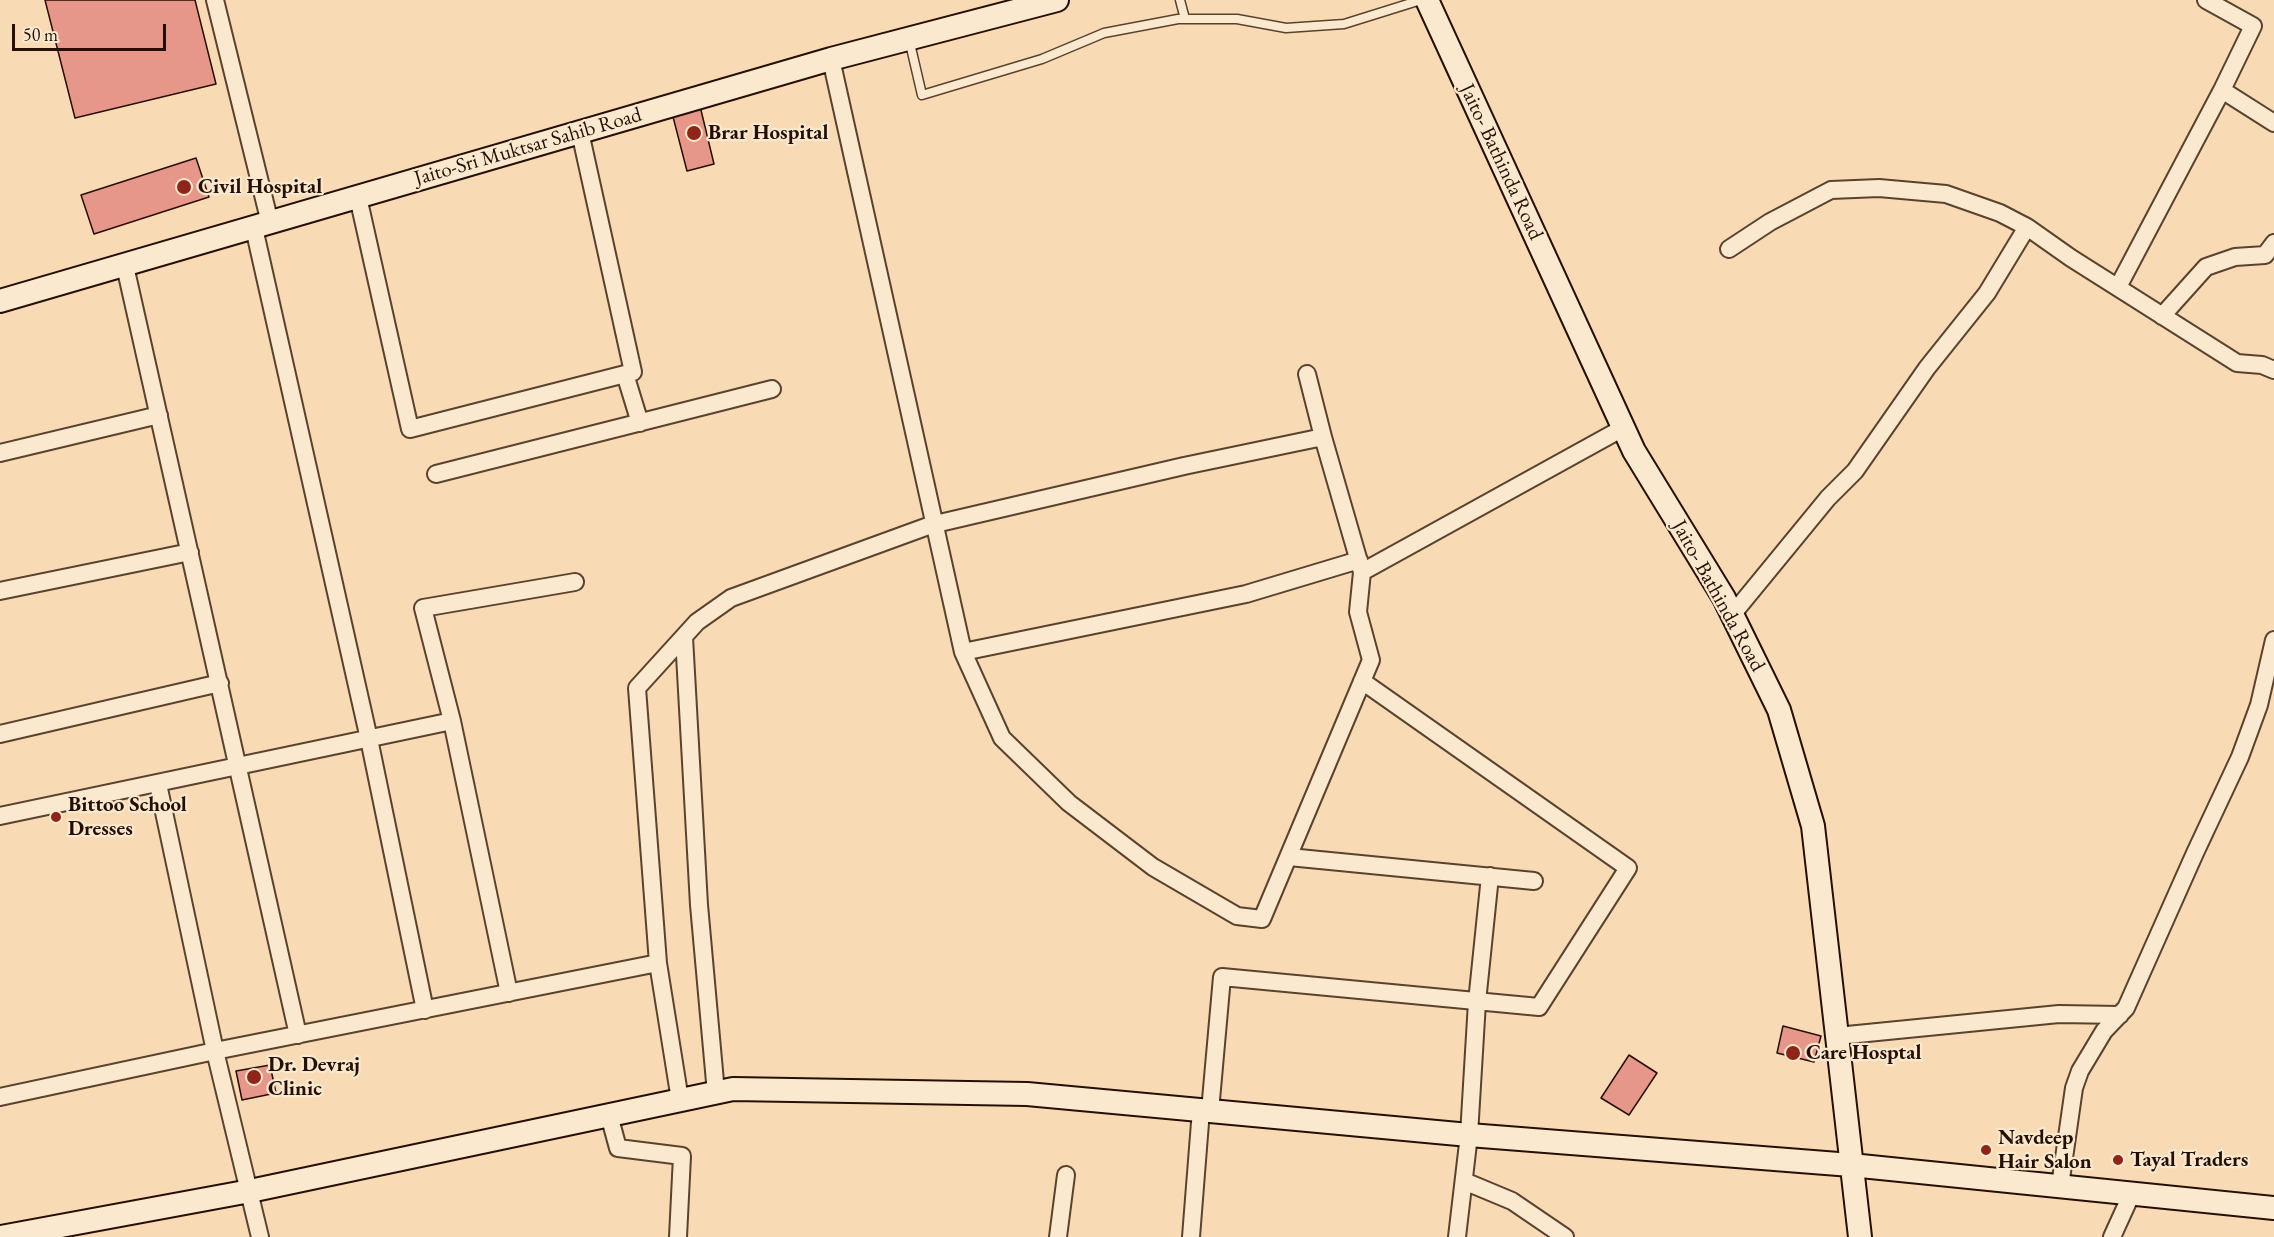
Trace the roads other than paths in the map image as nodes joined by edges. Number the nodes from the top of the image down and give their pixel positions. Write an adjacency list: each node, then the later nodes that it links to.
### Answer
1 (215, 0): 14 (street)
2 (1058, 0): 8 (street, Jaito-Sri Muktsar Sahib Road)
3 (1180, 0): 7 (lane)
4 (1421, 0): 7 (lane)
5 (1427, 0): 28 (street, Jaito- Bathinda Road)
6 (2206, 0): 10 (street)
7 (1185, 19): 8 (lane)
8 (909, 38): 9 (street, Jaito-Sri Muktsar Sahib Road)
9 (831, 59): 12 (street, Jaito-Sri Muktsar Sahib Road); 32 (street)
10 (2222, 90): 11 (street); 19 (street)
11 (2274, 123)
12 (580, 132): 13 (street, Jaito-Sri Muktsar Sahib Road); 23 (street)
13 (358, 198): 14 (street, Jaito-Sri Muktsar Sahib Road); 23 (street)
14 (262, 226): 18 (street, Jaito-Sri Muktsar Sahib Road); 45 (street)
15 (2027, 227): 17 (street); 19 (street); 37 (street)
16 (2274, 243): 21 (street)
17 (1729, 249)
18 (125, 266): 20 (street, Jaito-Sri Muktsar Sahib Road); 26 (street)
19 (2118, 287): 21 (street)
20 (0, 301)
21 (2162, 316): 22 (street)
22 (2270, 364)
23 (625, 374): 27 (street)
24 (1307, 374): 29 (street)
25 (772, 389): 27 (street)
26 (159, 415): 30 (street); 33 (street)
27 (640, 423): 31 (street)
28 (1623, 428): 34 (street); 37 (street, Jaito- Bathinda Road)
29 (1323, 437): 32 (street); 34 (street)
30 (0, 453)
31 (436, 474)
32 (934, 524): 38 (street); 40 (street)
33 (190, 552): 36 (street); 42 (street)
34 (1360, 566): 40 (street); 41 (street)
35 (575, 582): 43 (street)
36 (0, 591)
37 (1732, 615): 58 (street, Jaito- Bathinda Road)
38 (684, 637): 52 (street); 60 (street)
39 (2274, 640): 56 (street)
40 (963, 652): 49 (street)
41 (1362, 681): 49 (street); 54 (street)
42 (220, 683): 44 (street); 46 (street)
43 (452, 720): 45 (street); 53 (street)
44 (0, 734)
45 (369, 739): 46 (street); 55 (street)
46 (239, 767): 47 (street); 57 (street)
47 (158, 784): 48 (street); 59 (street)
48 (0, 816)
49 (1288, 857): 50 (street)
50 (1490, 876): 51 (street); 54 (street)
51 (1534, 881)
52 (658, 963): 53 (street); 62 (street)
53 (509, 993): 55 (street)
54 (1477, 1002): 63 (street); 65 (street)
55 (425, 1010): 57 (street)
56 (2120, 1015): 58 (street); 69 (street)
57 (298, 1035): 59 (street)
58 (1836, 1036): 66 (street, Jaito- Bathinda Road)
59 (215, 1051): 61 (street); 70 (street)
60 (716, 1093): 62 (street); 63 (street)
61 (0, 1097)
62 (680, 1100): 64 (street)
63 (1205, 1111): 65 (street); 77 (street)
64 (609, 1115): 70 (street); 75 (street)
65 (1469, 1135): 66 (street); 68 (street)
66 (1851, 1165): 69 (street); 80 (street, Jaito- Bathinda Road)
67 (1066, 1175): 76 (street)
68 (1464, 1181): 78 (street); 79 (street)
69 (2060, 1186): 71 (street)
70 (250, 1191): 73 (street); 74 (street)
71 (2132, 1193): 72 (street); 81 (street)
72 (2274, 1208)
73 (1, 1237)
74 (260, 1237)
75 (678, 1237)
76 (1058, 1237)
77 (1191, 1237)
78 (1457, 1237)
79 (1565, 1237)
80 (1860, 1237)
81 (2112, 1237)

